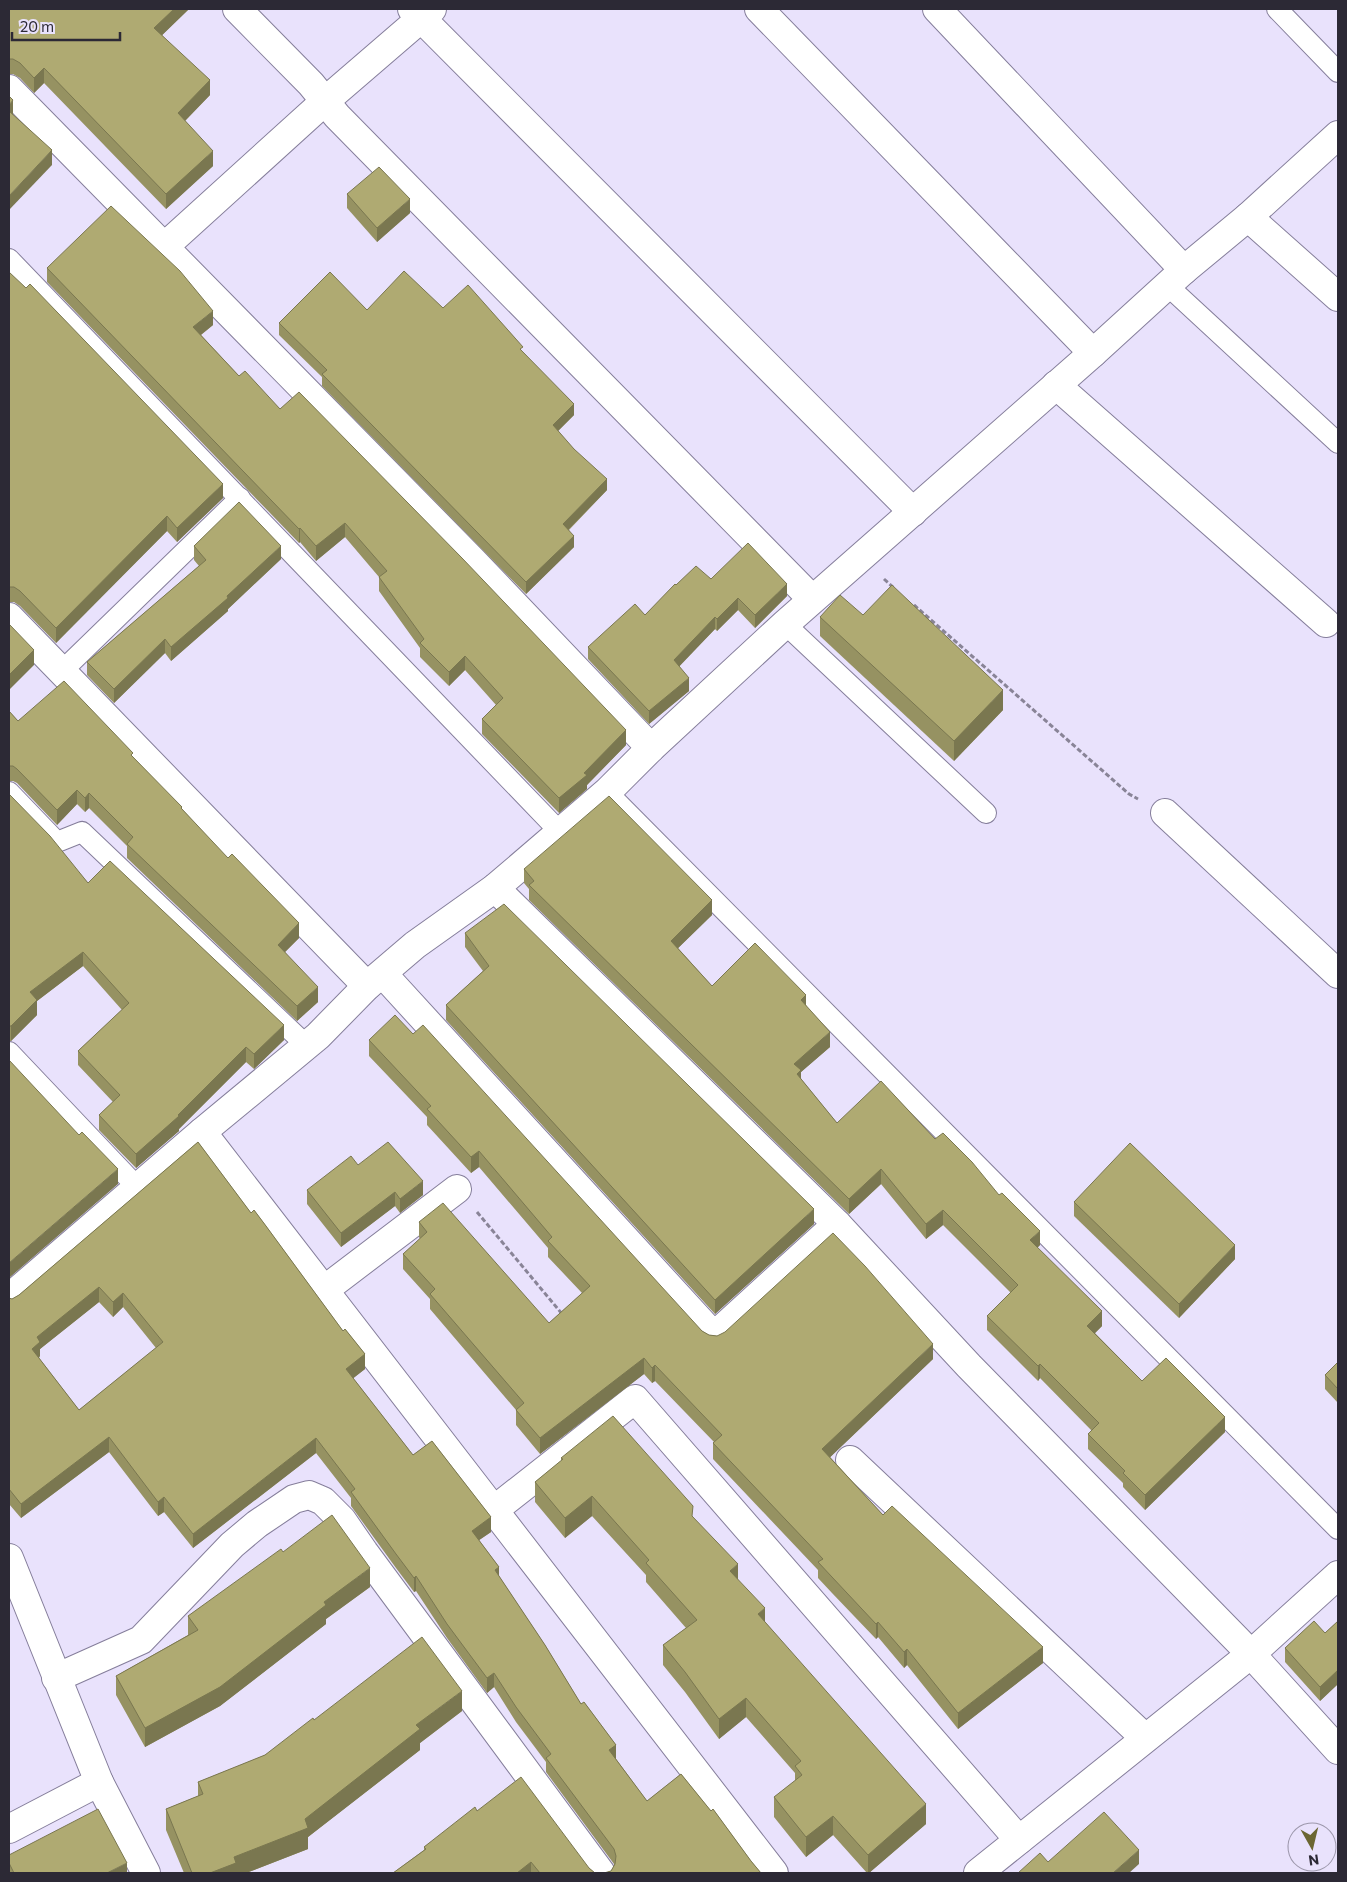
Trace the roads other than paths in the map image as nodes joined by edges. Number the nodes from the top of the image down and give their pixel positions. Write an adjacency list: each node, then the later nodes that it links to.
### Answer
1 (237, 9): 8 (street)
2 (759, 9): 15 (street)
3 (937, 9): 13 (street)
4 (1277, 9): 6 (lane)
5 (422, 12): 8 (street); 19 (street)
6 (1338, 72)
7 (9, 90): 11 (street)
8 (324, 102): 11 (street); 20 (street)
9 (1338, 136): 10 (street)
10 (1248, 217): 13 (street); 14 (street)
11 (164, 247): 25 (street)
12 (9, 259): 18 (lane)
13 (1176, 278): 15 (street); 17 (lane)
14 (1338, 297)
15 (1093, 353): 16 (street)
16 (1056, 385): 19 (street); 22 (street)
17 (1338, 443)
18 (240, 498): 24 (lane); 30 (lane)
19 (913, 512): 20 (street)
20 (812, 599): 23 (street)
21 (9, 617): 24 (street)
22 (1326, 623)
23 (784, 624): 25 (street); 28 (lane)
24 (62, 671): 33 (street)
25 (650, 748): 27 (street)
26 (9, 792): 34 (lane)
27 (607, 792): 30 (street); 44 (lane)
28 (986, 813)
29 (1165, 813): 32 (street)
30 (560, 832): 31 (street)
31 (496, 888): 33 (street); 39 (street)
32 (1338, 974)
33 (375, 980): 34 (street); 39 (street)
34 (307, 1046): 36 (street)
35 (9, 1052): 37 (lane)
36 (202, 1132): 37 (street); 40 (street)
37 (138, 1188): 41 (street)
38 (457, 1189): 40 (street)
39 (837, 1224): 47 (street)
40 (324, 1290): 43 (street)
41 (9, 1298)
42 (850, 1460): 49 (street)
43 (494, 1510): 53 (street); 56 (street)
44 (1338, 1529)
45 (9, 1558): 48 (street)
46 (1338, 1574): 47 (street)
47 (1251, 1654): 49 (street); 50 (street)
48 (56, 1678): 51 (street); 55 (street)
49 (1145, 1738): 53 (street)
50 (1338, 1750)
51 (99, 1782): 52 (street); 54 (street)
52 (9, 1829)
53 (1019, 1840): 57 (street)
54 (146, 1873)
55 (601, 1873)
56 (774, 1873)
57 (978, 1873)

